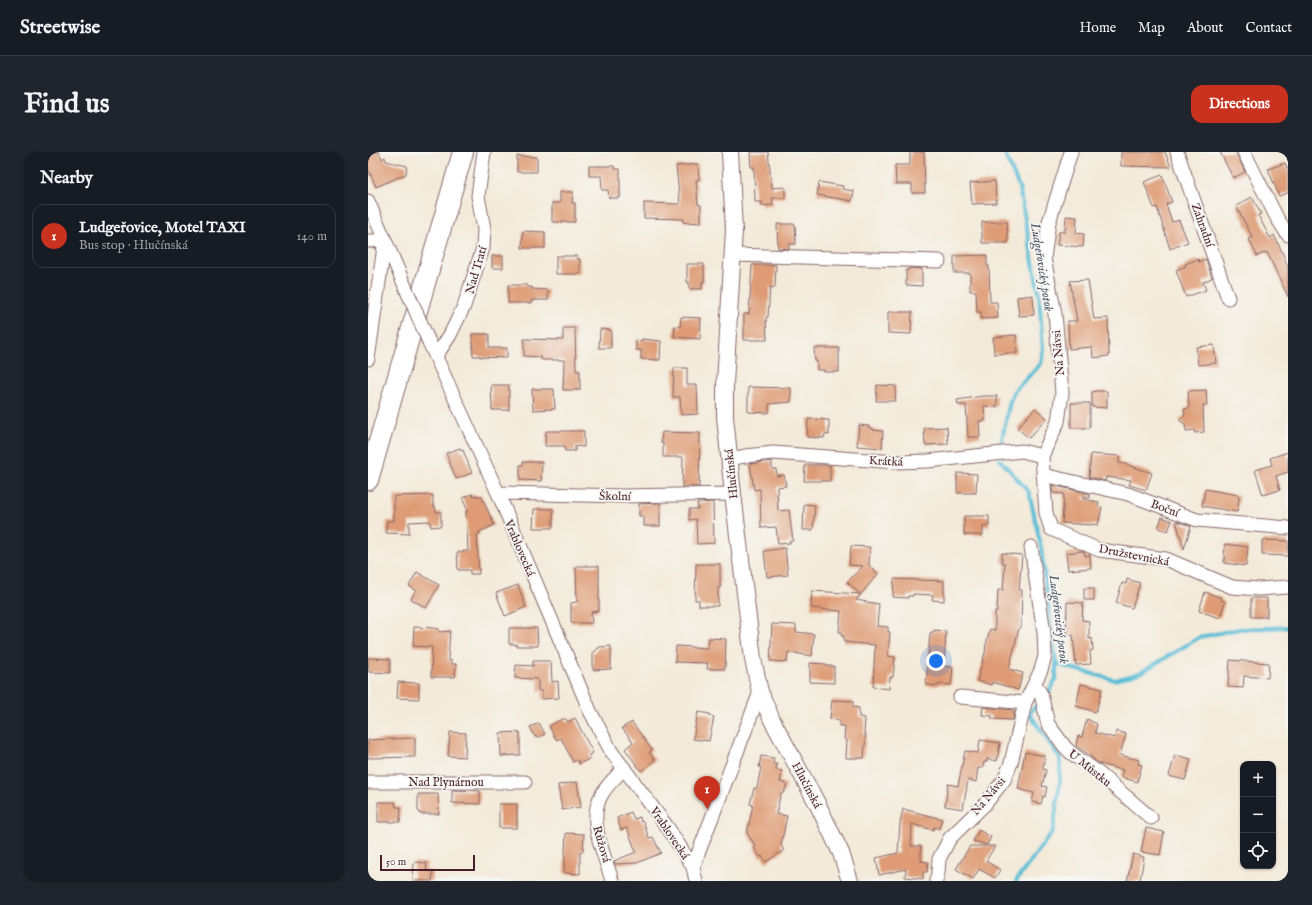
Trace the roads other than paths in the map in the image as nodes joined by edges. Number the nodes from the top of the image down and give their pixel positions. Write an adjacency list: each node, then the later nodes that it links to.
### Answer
1 (463, 152): 19 (main road)
2 (484, 152): 14 (street, Nad Tratí)
3 (730, 152): 11 (street, Hlučínská)
4 (1072, 152): 16 (street, Na Návsi)
5 (1177, 152): 13 (street, Zahradní)
6 (1244, 152): 8 (street)
7 (368, 201): 9 (street, Vrablovecká)
8 (1288, 235)
9 (385, 240): 10 (street); 14 (street, Vrablovecká, bridge); 15 (street)
10 (368, 241)
11 (732, 254): 12 (street); 17 (street, Hlučínská)
12 (939, 261)
13 (1228, 298)
14 (436, 356): 20 (street, Vrablovecká)
15 (368, 359)
16 (1042, 456): 17 (street, Krátká); 18 (street, Na Návsi)
17 (730, 459): 21 (street, Hlučínská)
18 (1043, 475): 22 (street, Boční); 23 (street, Na Návsi)
19 (368, 480)
20 (498, 493): 21 (street, Školní); 30 (street, Vrablovecká)
21 (733, 494): 26 (street, Hlučínská)
22 (1288, 528)
23 (1051, 529): 25 (street, Družstevnická)
24 (1031, 547): 27 (street, Na Návsi)
25 (1288, 587)
26 (760, 692): 34 (street); 37 (street, Hlučínská)
27 (1040, 694): 29 (street, Na Návsi); 33 (street, U Můstku)
28 (960, 697): 29 (street)
29 (1025, 703): 38 (street, Na Návsi)
30 (624, 768): 34 (street, Vrablovecká); 35 (street, Růžová)
31 (368, 782): 32 (street, Nad Plynárnou)
32 (525, 782)
33 (1151, 818)
34 (693, 867): 36 (street, Vrablovecká)
35 (612, 881)
36 (696, 881)
37 (850, 881)
38 (936, 881)

